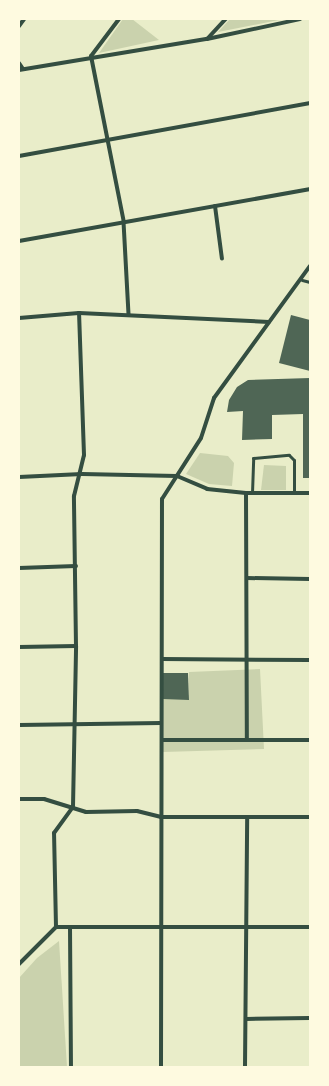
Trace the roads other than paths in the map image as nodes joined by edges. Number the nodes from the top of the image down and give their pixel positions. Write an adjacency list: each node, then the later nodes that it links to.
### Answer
1 (24, 19): 5 (street)
2 (119, 19): 7 (street)
3 (226, 19): 6 (street)
4 (300, 19): 6 (street)
5 (19, 26)
6 (207, 38): 7 (street)
7 (91, 56): 9 (street); 11 (street)
8 (19, 63): 9 (street)
9 (21, 70)
10 (310, 103): 11 (street)
11 (108, 140): 12 (street); 15 (street)
12 (19, 156)
13 (310, 189): 14 (street)
14 (215, 206): 15 (street); 17 (street)
15 (124, 222): 16 (street); 22 (street)
16 (19, 241)
17 (222, 259)
18 (310, 266): 19 (street)
19 (302, 280): 20 (lane); 24 (street)
20 (310, 282)
21 (79, 314): 22 (street); 23 (street); 25 (street)
22 (129, 315): 24 (street)
23 (19, 318)
24 (269, 322): 26 (street)
25 (82, 474): 26 (street); 27 (street); 32 (street)
26 (176, 476): 28 (street); 38 (street)
27 (19, 477)
28 (246, 493): 29 (street); 34 (street)
29 (252, 493): 30 (street); 30 (lane)
30 (294, 493): 31 (street)
31 (310, 493)
32 (76, 566): 33 (street); 36 (street)
33 (19, 568)
34 (247, 578): 35 (street); 39 (street)
35 (310, 579)
36 (76, 646): 37 (street); 43 (street)
37 (19, 647)
38 (162, 659): 39 (street); 41 (street)
39 (247, 660): 40 (street); 44 (street)
40 (310, 660)
41 (161, 723): 43 (street); 45 (street)
42 (19, 725): 43 (street)
43 (74, 725): 48 (street)
44 (247, 739): 45 (street); 46 (street)
45 (162, 740): 49 (street)
46 (310, 740)
47 (19, 799): 48 (street)
48 (73, 807): 49 (street); 52 (street)
49 (161, 817): 50 (street); 56 (street)
50 (247, 817): 51 (street); 54 (street)
51 (310, 817)
52 (56, 927): 53 (street); 57 (street)
53 (70, 927): 56 (street); 60 (street)
54 (247, 927): 55 (street); 56 (street); 59 (street)
55 (310, 927)
56 (160, 928): 61 (street)
57 (19, 964)
58 (310, 1018): 59 (street)
59 (246, 1019): 62 (street)
60 (71, 1067)
61 (161, 1067)
62 (246, 1067)

